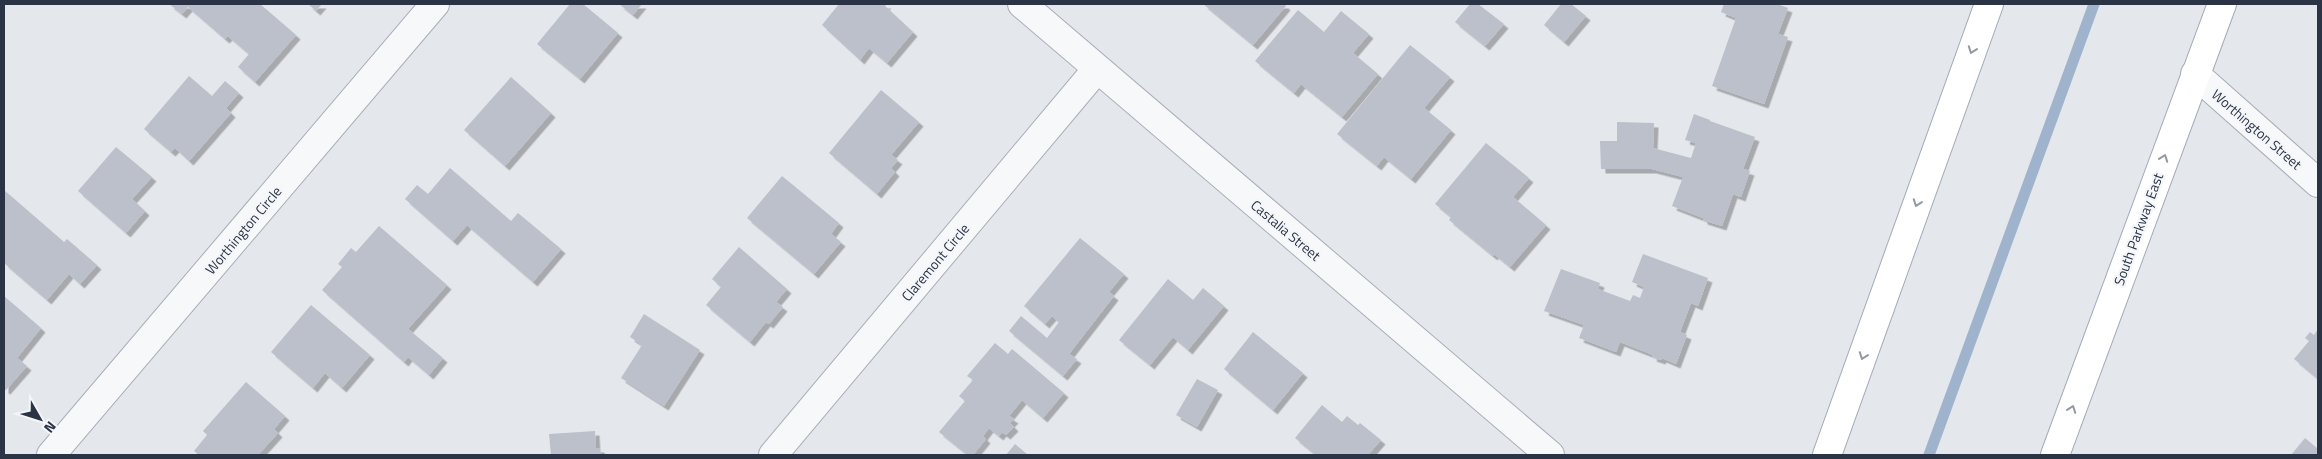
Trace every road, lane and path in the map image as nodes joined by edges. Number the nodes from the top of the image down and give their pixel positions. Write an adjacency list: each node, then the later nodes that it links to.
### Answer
1 (436, 4): 8 (street, Worthington Circle)
2 (1022, 4): 5 (street, Castalia Street)
3 (1989, 4): 11 (main road, one-way to 11)
4 (2222, 4): 6 (main road, South Parkway East)
5 (1097, 69): 9 (street, Claremont Circle); 10 (street, Castalia Street)
6 (2195, 74): 7 (street, Worthington Street); 12 (main road, South Parkway East, one-way to 6)
7 (2318, 183)
8 (51, 455)
9 (773, 455)
10 (1550, 455)
11 (1827, 455)
12 (2055, 455)

